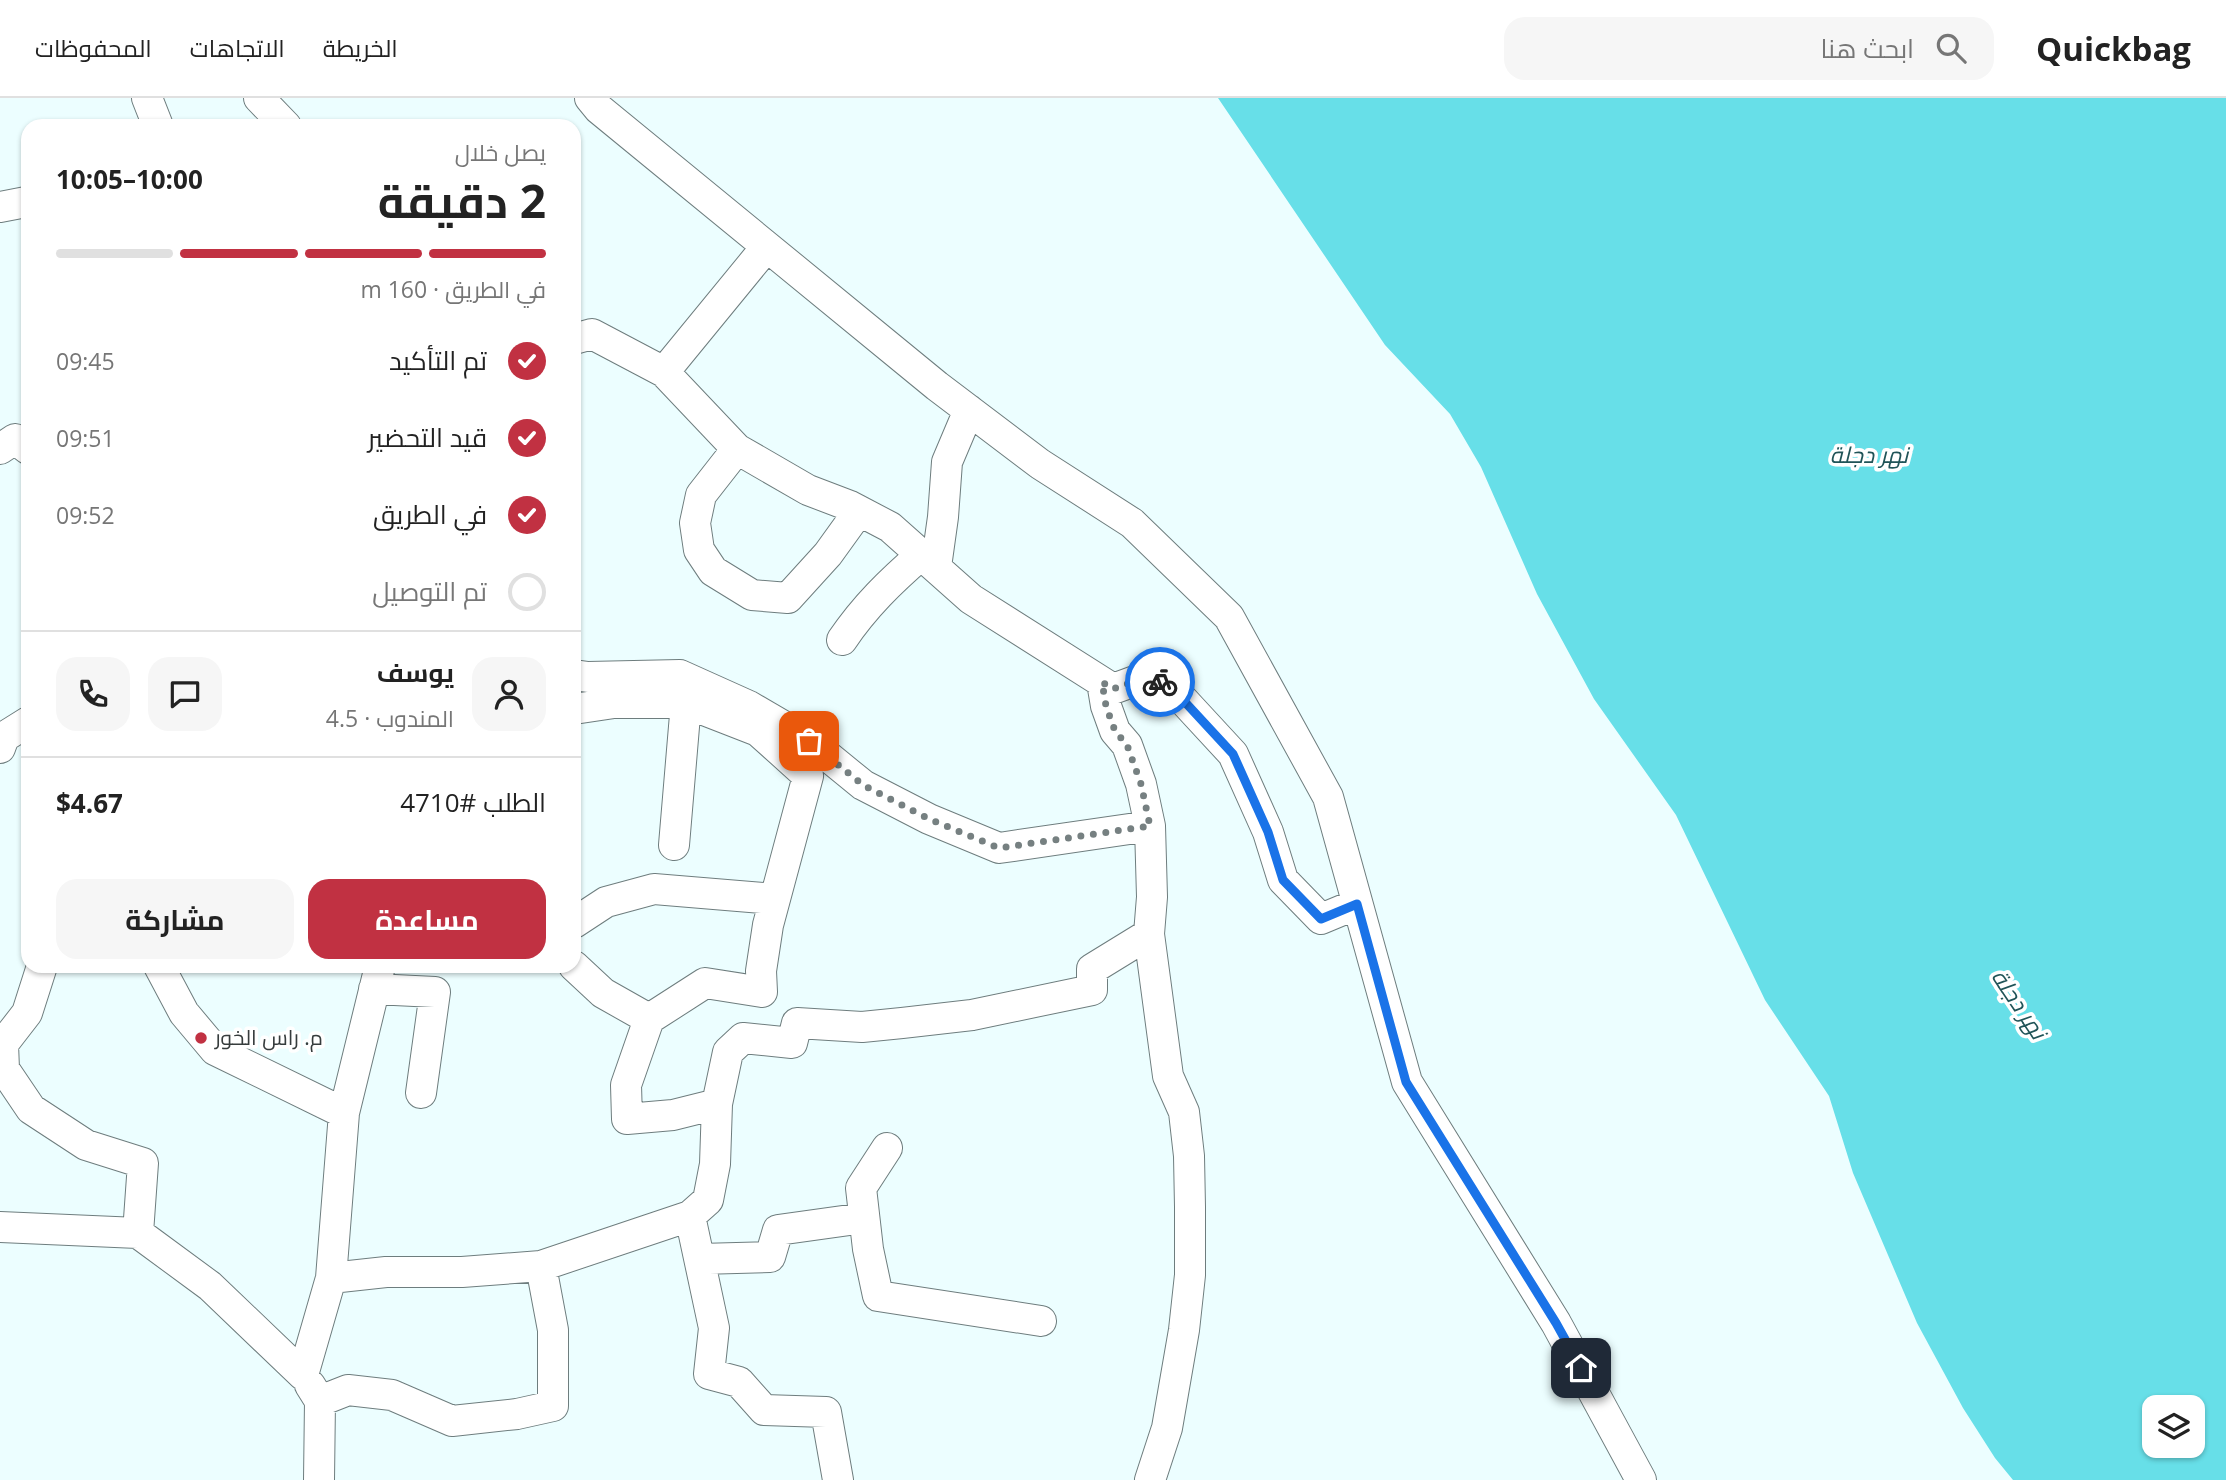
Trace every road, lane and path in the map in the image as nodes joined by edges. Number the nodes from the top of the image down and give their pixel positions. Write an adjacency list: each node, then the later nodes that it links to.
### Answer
1 (147, 98): 4 (street)
2 (259, 98): 5 (street)
3 (590, 98): 6 (street)
4 (155, 119)
5 (279, 119)
6 (764, 245): 8 (street); 9 (street)
7 (581, 338): 8 (street)
8 (664, 372): 12 (street)
9 (969, 410): 14 (street); 25 (street)
10 (21, 444): 11 (street)
11 (0, 449)
12 (737, 449): 13 (street); 13 (street)
13 (859, 510): 14 (street)
14 (929, 561): 15 (street); 17 (street)
15 (842, 640)
16 (581, 675): 22 (street)
17 (1102, 682): 22 (street); 25 (street)
18 (686, 703): 19 (street); 23 (street); 24 (street)
19 (581, 708)
20 (21, 726): 21 (street)
21 (0, 748)
22 (1150, 826): 27 (street)
23 (674, 845)
24 (775, 899): 26 (street); 32 (street)
25 (1357, 904): 51 (street)
26 (581, 918)
27 (1149, 934): 35 (street); 50 (street)
28 (581, 972): 32 (street)
29 (40, 973): 33 (street)
30 (163, 973): 36 (street)
31 (377, 977): 34 (street); 36 (street)
32 (649, 1019): 35 (street)
33 (1, 1045): 41 (street)
34 (421, 1093)
35 (717, 1104): 38 (street)
36 (344, 1113): 44 (street)
37 (887, 1148): 39 (street)
38 (690, 1216): 42 (street); 43 (street)
39 (864, 1218): 42 (street); 45 (street)
40 (0, 1227): 41 (street)
41 (138, 1233): 46 (street)
42 (700, 1259): 49 (street)
43 (541, 1266): 44 (street); 47 (street)
44 (331, 1278): 46 (street)
45 (1041, 1321)
46 (303, 1375): 47 (street)
47 (320, 1401): 48 (street)
48 (319, 1480)
49 (838, 1480)
50 (1150, 1480)
51 (1641, 1480)

